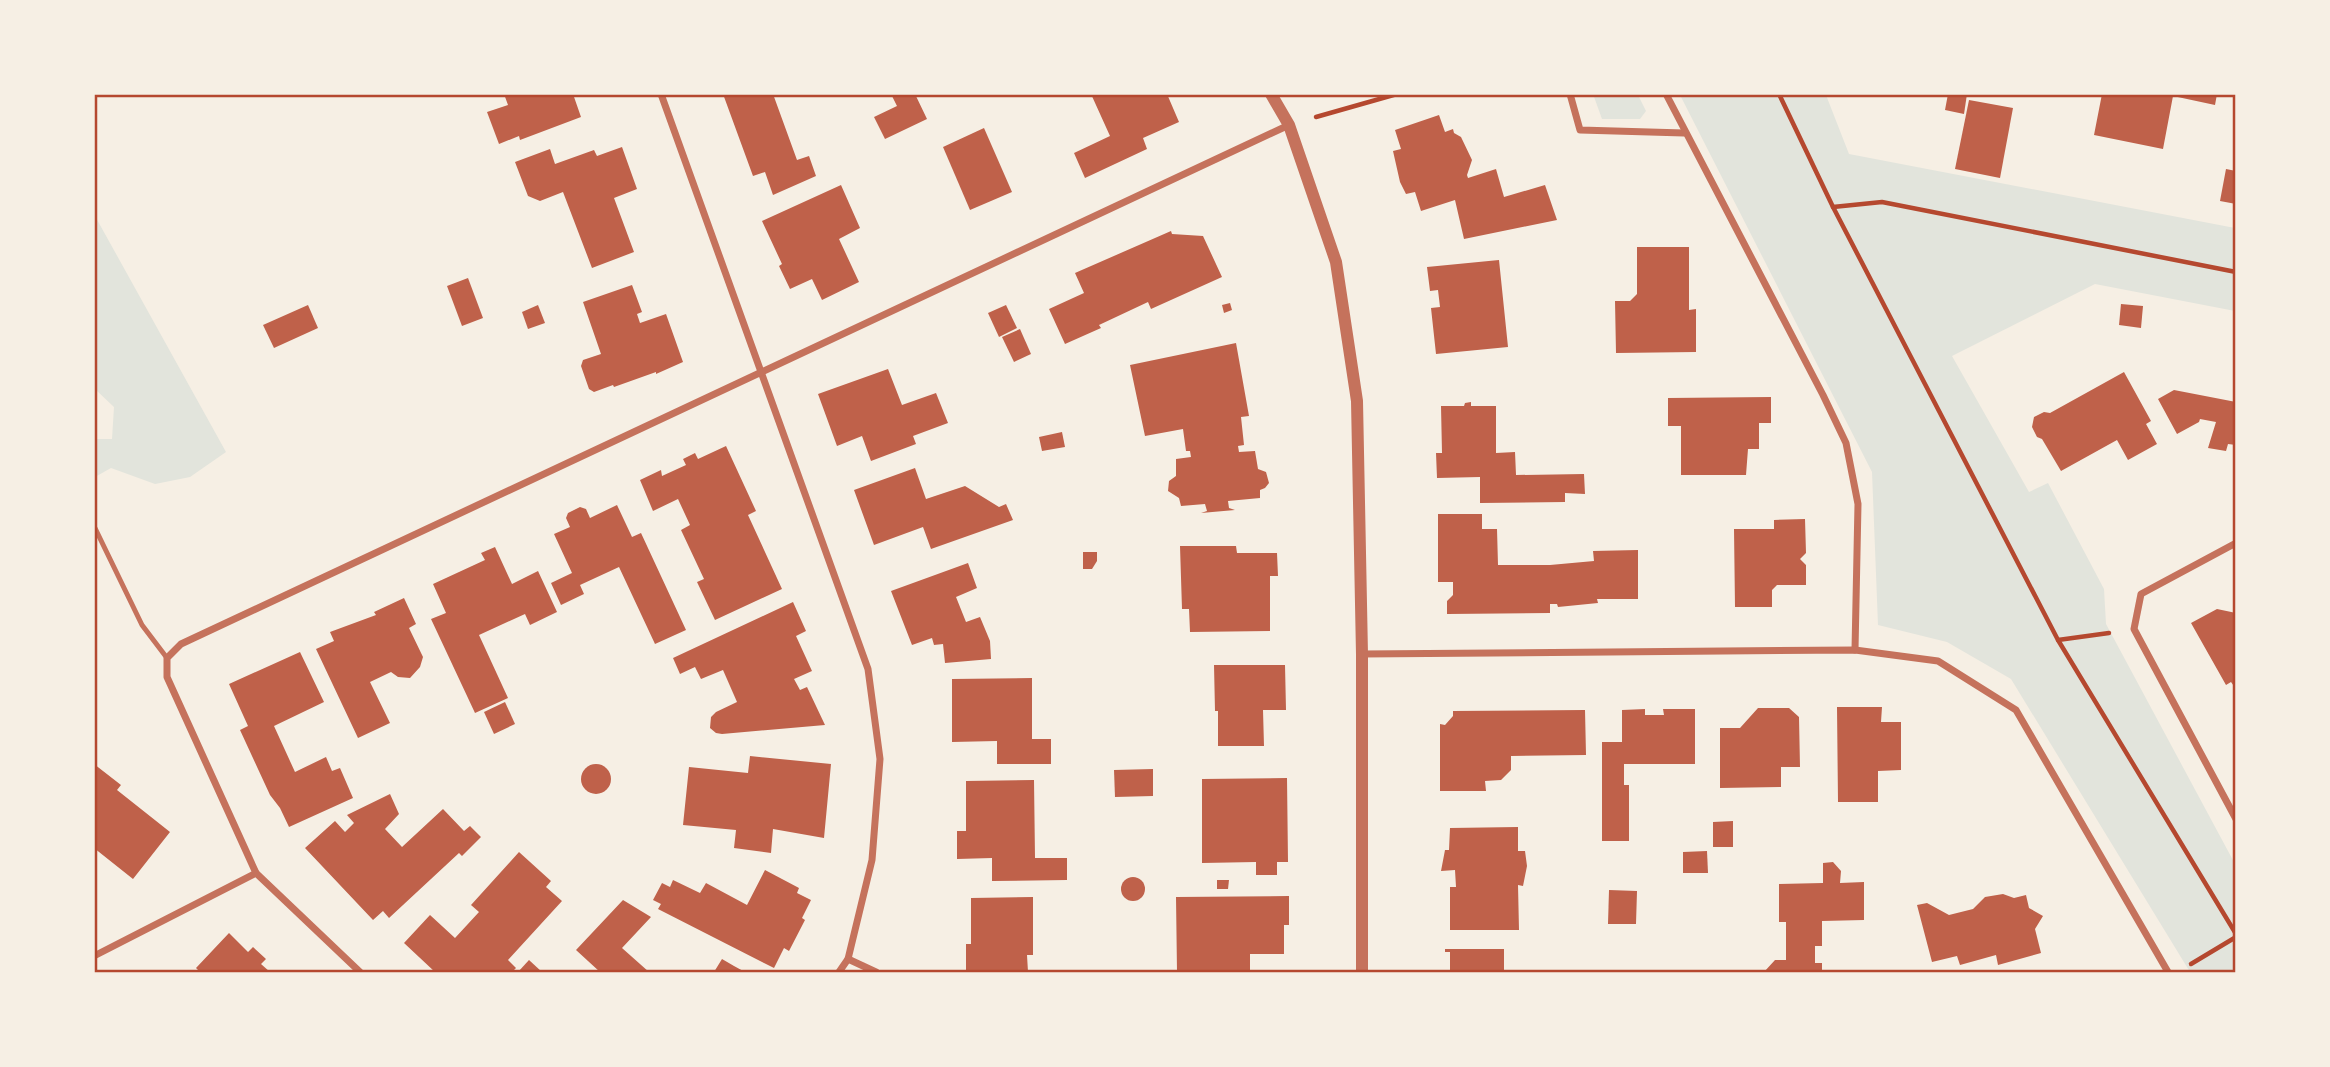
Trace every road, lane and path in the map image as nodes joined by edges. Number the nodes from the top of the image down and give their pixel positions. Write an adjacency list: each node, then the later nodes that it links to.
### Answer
1 (661, 94): 11 (street)
2 (1271, 94): 7 (street)
3 (1397, 94): 7 (path)
4 (1570, 94): 8 (street)
5 (1666, 94): 8 (street)
6 (1779, 94): 9 (path)
7 (1289, 125): 11 (street); 17 (street)
8 (1685, 132): 16 (street)
9 (1833, 207): 10 (path); 15 (path)
10 (2235, 272)
11 (761, 372): 18 (street); 23 (street)
12 (94, 526): 18 (lane)
13 (2235, 543): 14 (street)
14 (2134, 629): 15 (path); 19 (street)
15 (2058, 640): 21 (path)
16 (1855, 650): 17 (street); 29 (street)
17 (1362, 654): 28 (street)
18 (167, 658): 20 (street)
19 (2235, 819)
20 (256, 873): 22 (street); 25 (street)
21 (2235, 936): 24 (path)
22 (94, 956)
23 (848, 959): 26 (street); 27 (street)
24 (2189, 965)
25 (360, 972)
26 (839, 972)
27 (876, 972)
28 (1362, 972)
29 (2168, 972)

